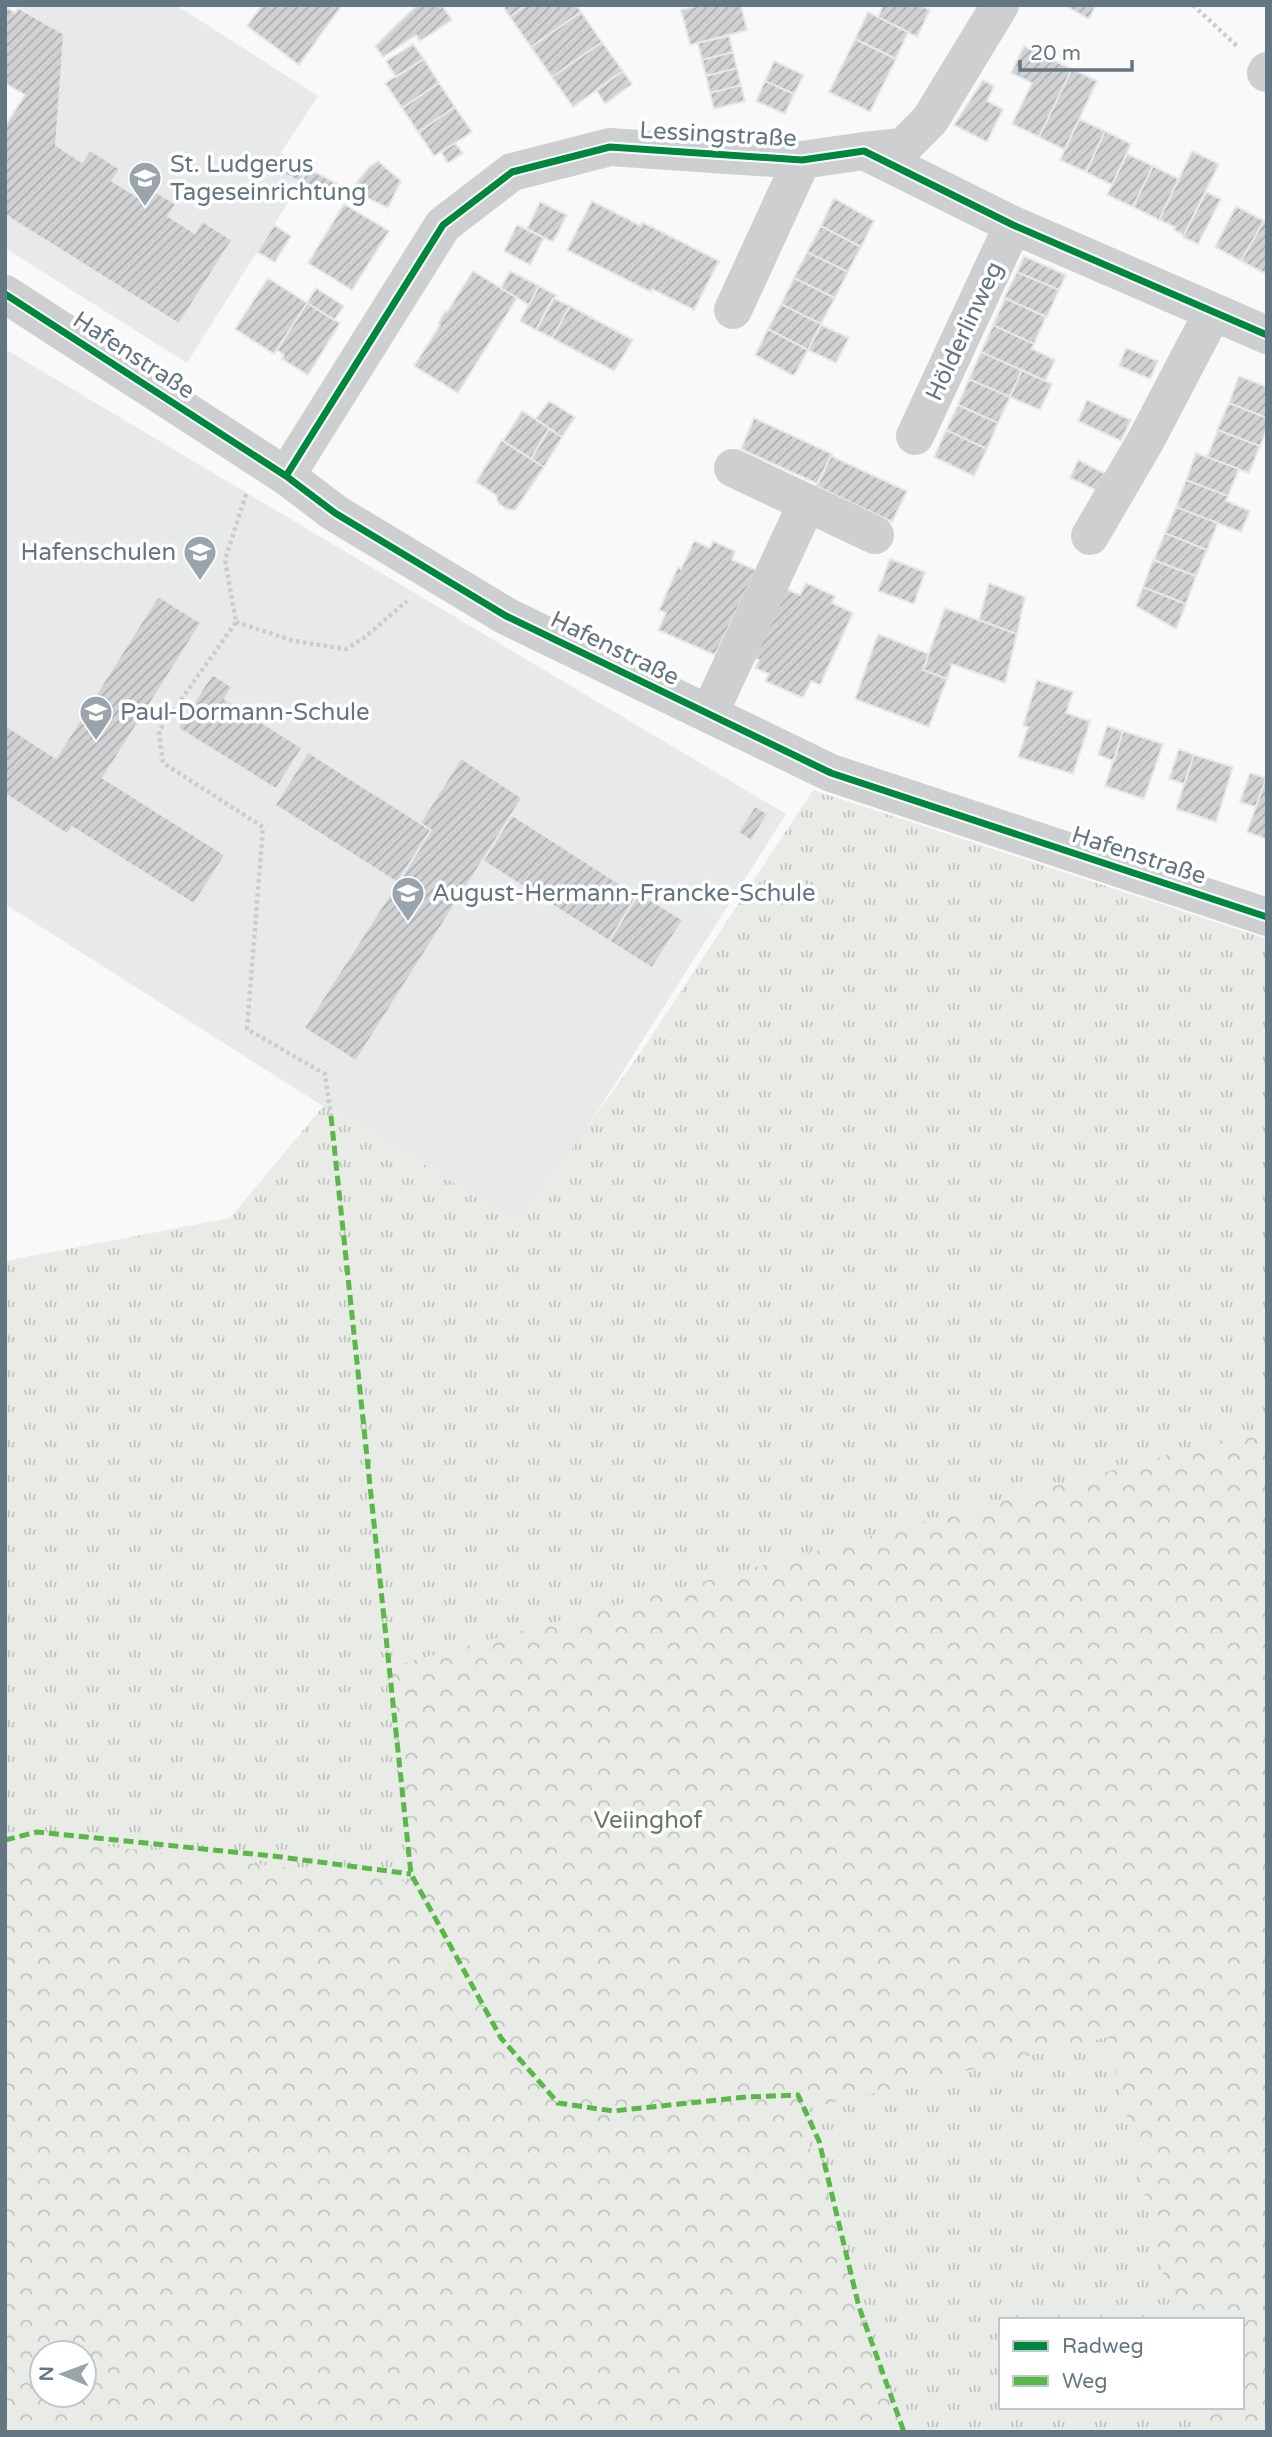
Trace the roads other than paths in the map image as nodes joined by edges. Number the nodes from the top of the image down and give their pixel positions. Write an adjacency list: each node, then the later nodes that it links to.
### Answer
1 (1000, 5): 2 (street, Lessingstraße)
2 (864, 151): 3 (street, Lessingstraße); 4 (street)
3 (802, 160): 6 (street); 11 (street, Lessingstraße)
4 (1013, 225): 7 (street); 9 (street, Hölderlinweg)
5 (5, 293): 11 (street, Hafenstraße)
6 (733, 310)
7 (1213, 312): 8 (street); 14 (street)
8 (1267, 335)
9 (915, 436)
10 (733, 468): 12 (street)
11 (286, 476): 15 (street, Hafenstraße)
12 (807, 503): 13 (street); 15 (street)
13 (875, 535)
14 (1090, 536)
15 (709, 714): 16 (street, Hafenstraße)
16 (1267, 917)

